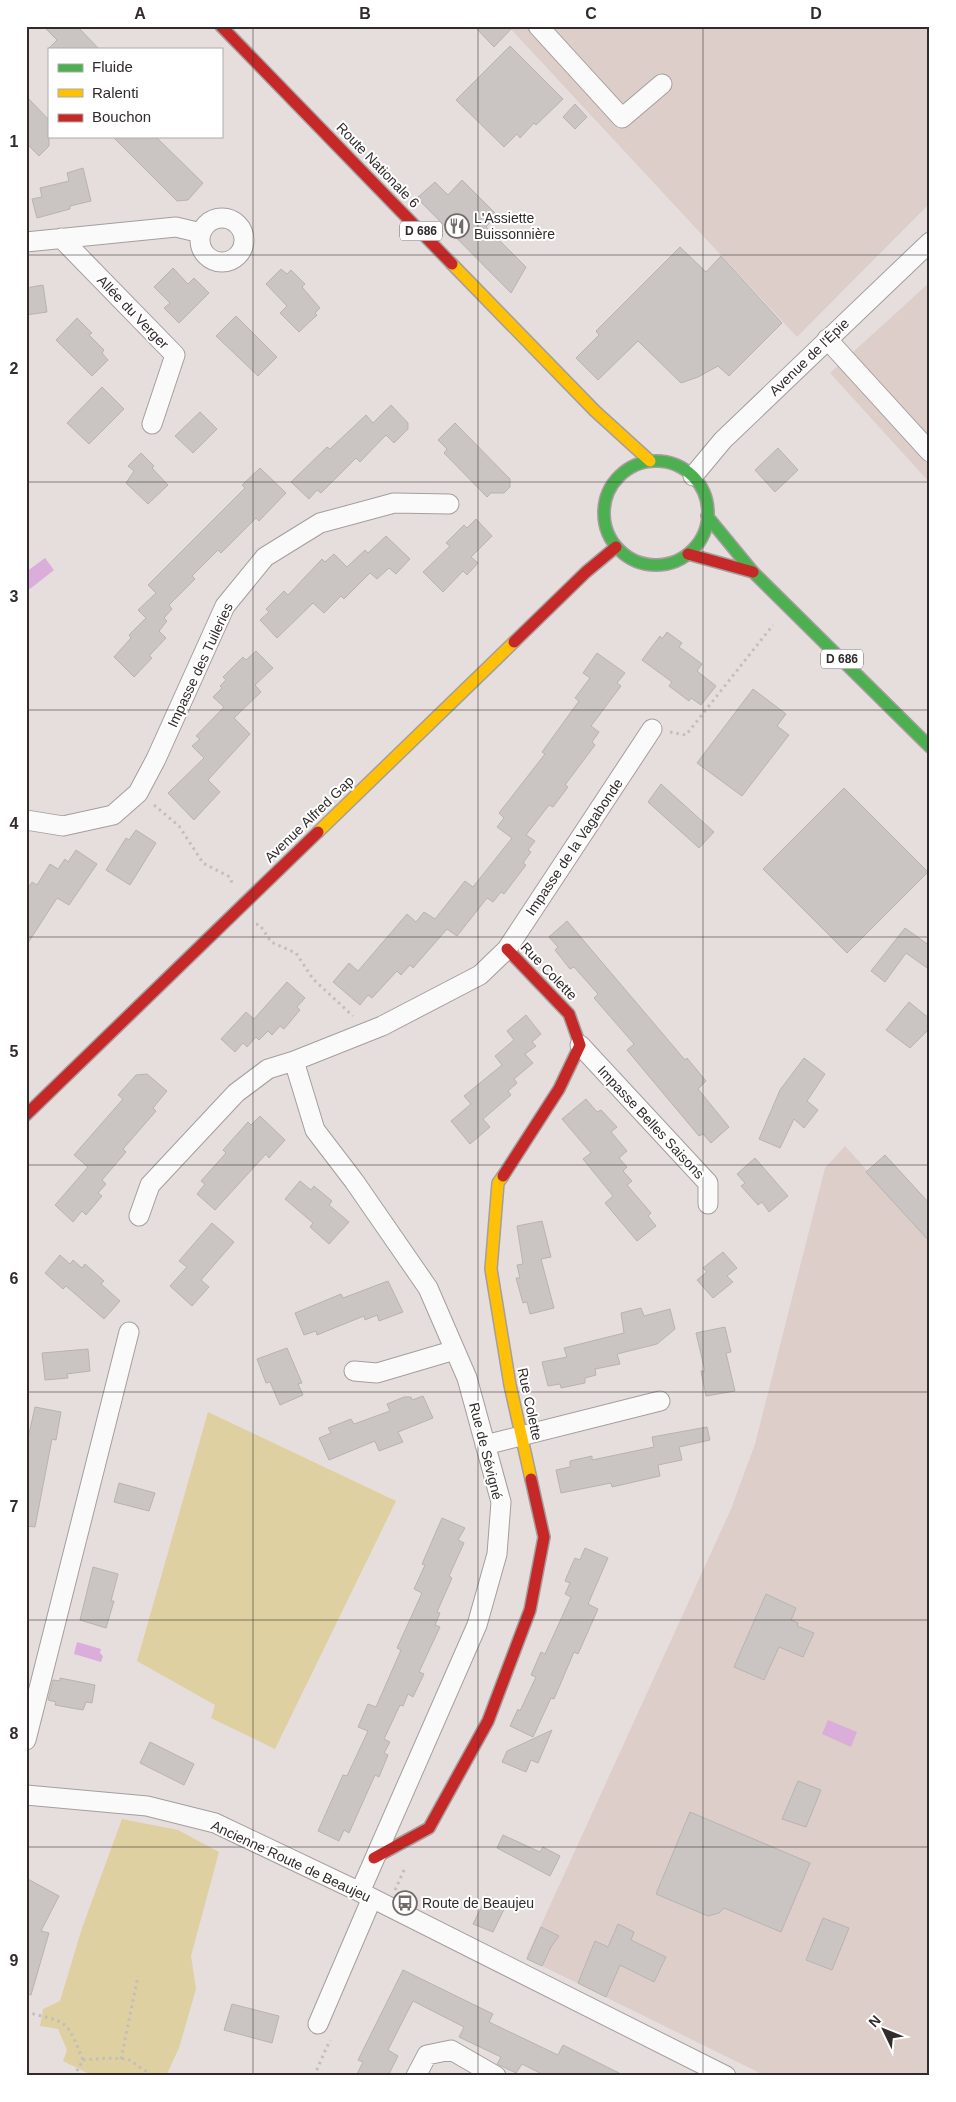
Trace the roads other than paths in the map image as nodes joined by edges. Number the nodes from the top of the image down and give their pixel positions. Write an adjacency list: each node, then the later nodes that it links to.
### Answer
1 (221, 26): 9 (street, Route Nationale 6 / D 686)
2 (538, 26): 3 (street)
3 (662, 84)
4 (201, 233): 5 (street)
5 (61, 238): 6 (street); 10 (street, Allée du Verger)
6 (26, 242)
7 (930, 242): 8 (street, Avenue de l'Épie)
8 (827, 339): 12 (street); 14 (street, Avenue de l'Épie)
9 (596, 411): 11 (street, Route Nationale 6 / D 686); 13 (street, Route Nationale 6 / D 686)
10 (152, 424)
11 (606, 438)
12 (930, 452)
13 (650, 461): 14 (street); 17 (street)
14 (693, 476): 16 (street)
15 (449, 504): 22 (street, Impasse des Tuileries)
16 (707, 516): 18 (street); 19 (street, D 686)
17 (616, 547): 18 (street); 26 (street, Avenue Alfred Gap)
18 (688, 554): 19 (street)
19 (753, 572): 21 (street, D 686)
20 (652, 729): 23 (street, Impasse de la Vagabonde)
21 (930, 747)
22 (26, 820)
23 (506, 948): 24 (street, Rue Colette); 25 (street, Impasse de la Vagabonde)
24 (580, 1045): 27 (street, Impasse Belles Saisons); 33 (street, Rue Colette)
25 (294, 1061): 28 (street, Impasse de la Vagabonde); 30 (street, Rue de Sévigné)
26 (26, 1115)
27 (708, 1204)
28 (139, 1216)
29 (129, 1332): 35 (street)
30 (455, 1350): 31 (street); 34 (street, Rue de Sévigné)
31 (354, 1371)
32 (660, 1401): 33 (street)
33 (522, 1436): 34 (street); 37 (street, Rue Colette)
34 (485, 1444): 37 (street, Rue de Sévigné)
35 (26, 1740)
36 (26, 1796): 38 (street, Ancienne Route de Beaujeu)
37 (374, 1858): 38 (street, Rue de Sévigné)
38 (366, 1895): 39 (street, Rue de Sévigné); 42 (street, Ancienne Route de Beaujeu)
39 (318, 2024)
40 (416, 2076): 41 (street)
41 (496, 2076)
42 (726, 2076)

